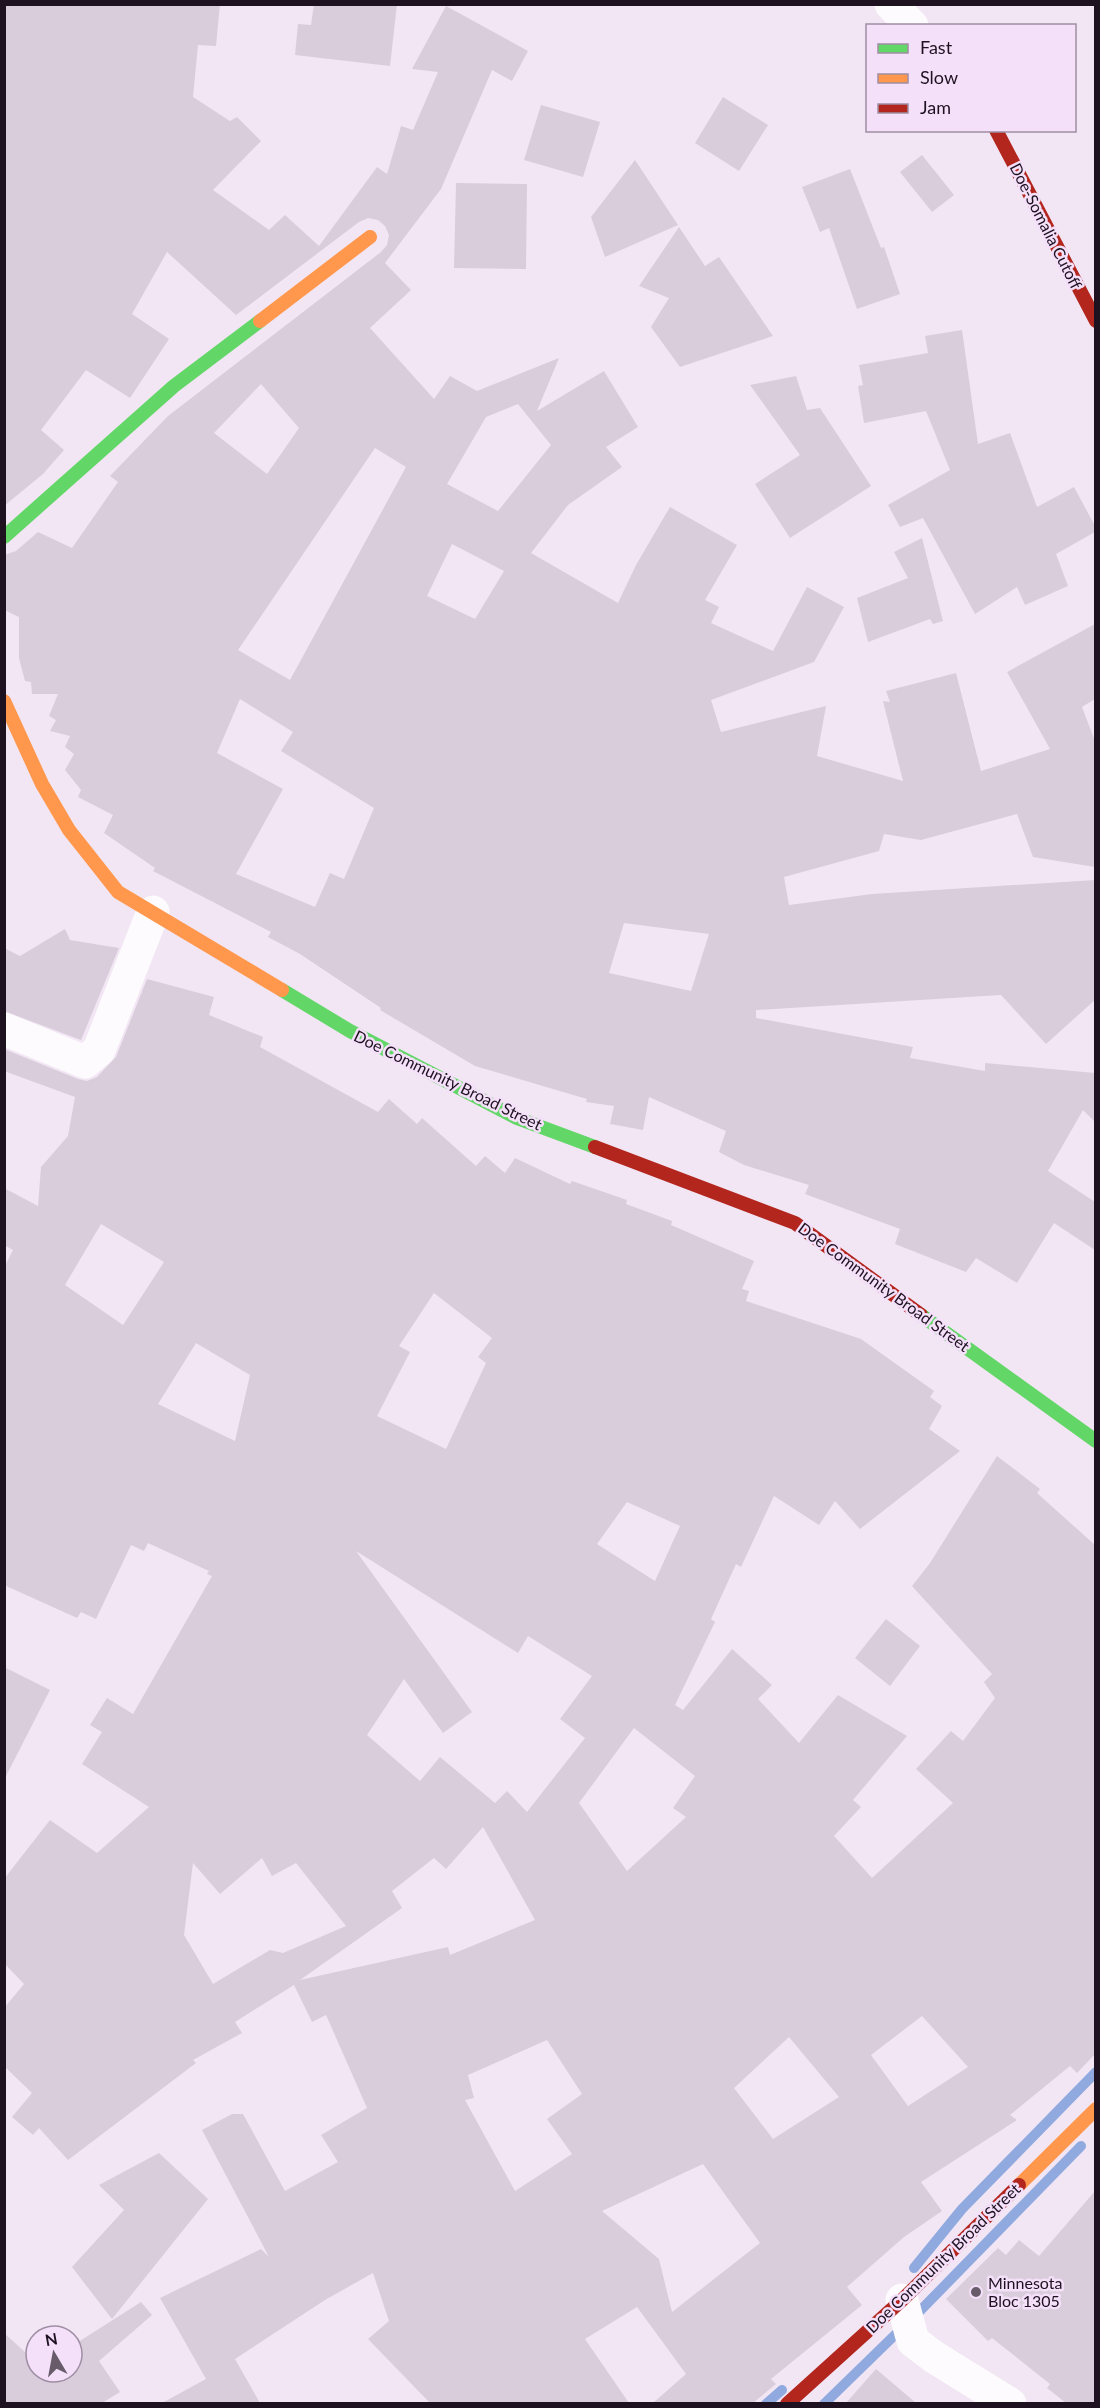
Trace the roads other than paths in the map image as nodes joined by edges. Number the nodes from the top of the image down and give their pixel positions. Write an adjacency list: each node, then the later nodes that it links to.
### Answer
1 (891, 4): 2 (street)
2 (910, 24)
3 (997, 132): 5 (street, Doe-Somalia Cutoff)
4 (370, 237): 6 (street)
5 (1095, 321)
6 (4, 537)
7 (4, 701): 8 (street, Doe Community Broad Street)
8 (153, 912): 9 (street); 10 (street, Doe Community Broad Street)
9 (4, 1029)
10 (1095, 1441)
11 (1095, 2109): 12 (street, Doe Community Broad Street)
12 (902, 2300): 13 (street, Doe Community Broad Street); 14 (street)
13 (787, 2403)
14 (1010, 2403)

